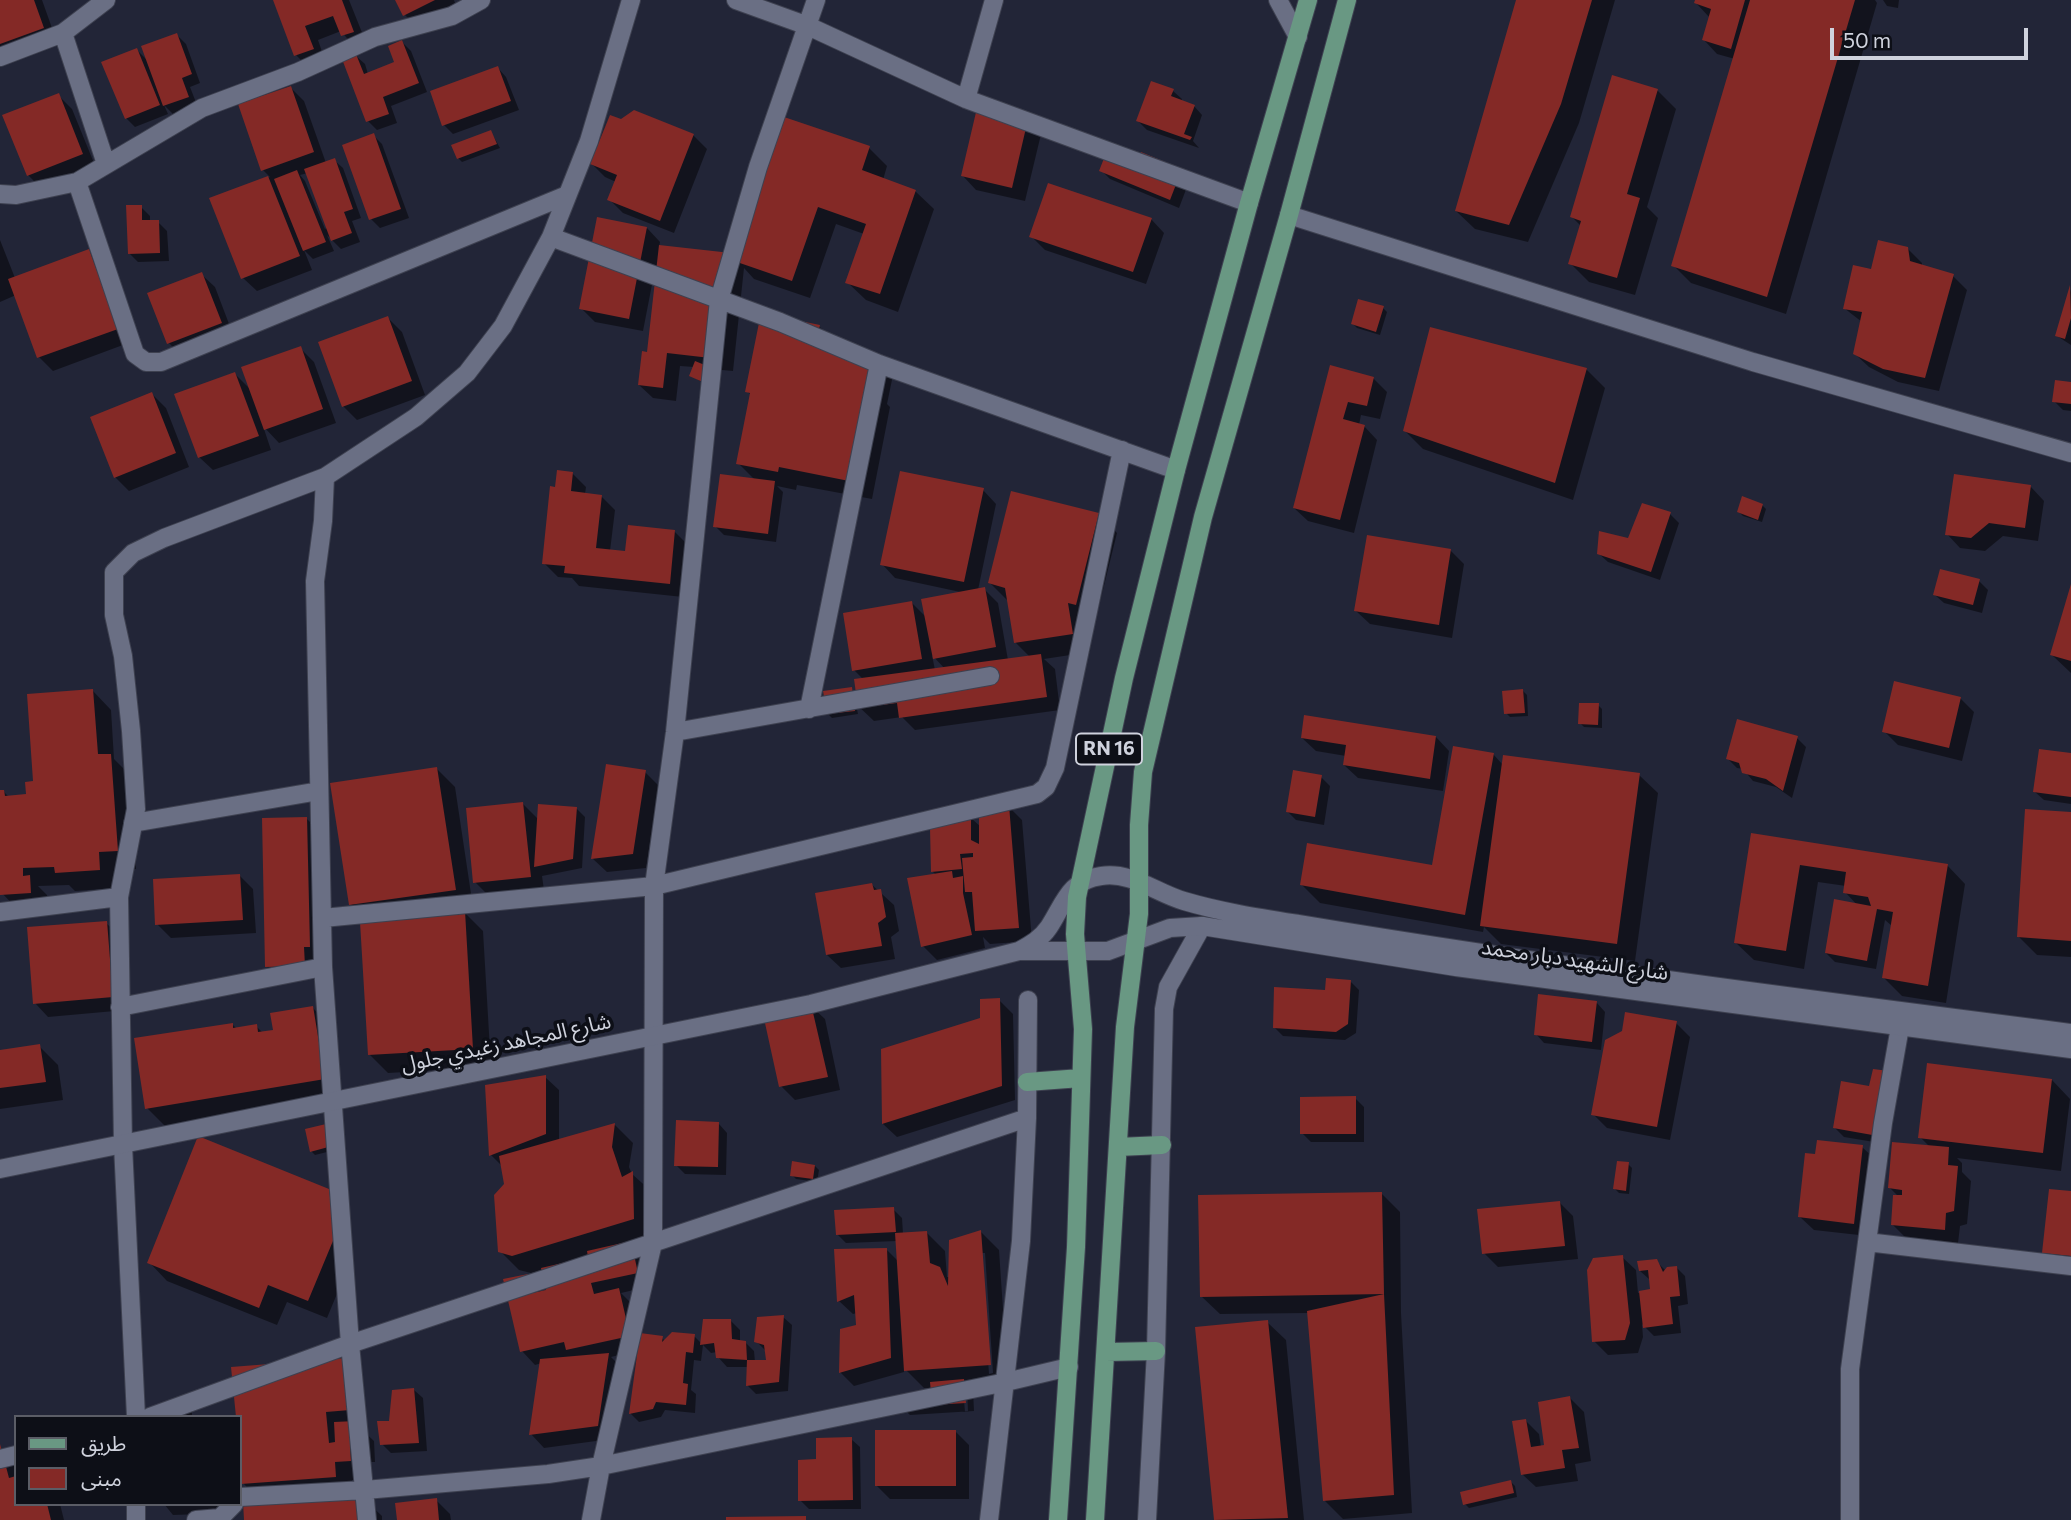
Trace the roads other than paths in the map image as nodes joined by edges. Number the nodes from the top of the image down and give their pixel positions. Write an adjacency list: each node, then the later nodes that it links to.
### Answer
1 (106, 0): 11 (street)
2 (481, 0): 15 (street)
3 (631, 0): 18 (street)
4 (736, 0): 10 (street)
5 (816, 0): 10 (street)
6 (995, 0): 14 (street)
7 (1278, 0): 12 (street)
8 (1308, 0): 12 (main road, RN 16)
9 (1347, 0): 20 (main road, RN 16)
10 (808, 26): 14 (street); 22 (street)
11 (63, 33): 13 (street); 15 (street)
12 (1298, 37): 19 (main road, RN 16)
13 (0, 57)
14 (966, 99): 19 (street)
15 (106, 164): 16 (street)
16 (77, 182): 17 (street); 18 (street)
17 (0, 194)
18 (567, 195): 21 (street)
19 (1249, 203): 26 (main road, RN 16)
20 (1289, 215): 25 (street); 34 (main road, RN 16)
21 (551, 237): 22 (street); 27 (street)
22 (719, 300): 23 (street); 30 (street)
23 (879, 364): 24 (street); 29 (street)
24 (1122, 450): 26 (street); 35 (street)
25 (2071, 453)
26 (1176, 470): 33 (main road, RN 16)
27 (325, 477): 31 (street); 32 (street)
28 (989, 676): 29 (street)
29 (810, 709): 30 (street)
30 (675, 732): 35 (street)
31 (319, 791): 32 (street); 38 (street)
32 (133, 823): 36 (street)
33 (1081, 882): 34 (street, شارع الشهيد دبار محمد); 42 (street, شارع المجاهد زغيدي جلول); 43 (main road, RN 16)
34 (1140, 883): 40 (main road, RN 16); 41 (street, شارع الشهيد دبار محمد)
35 (654, 886): 38 (street); 49 (street)
36 (119, 897): 37 (street); 46 (street)
37 (0, 912)
38 (323, 918): 44 (street)
39 (1202, 926): 40 (street, شارع الشهيد دبار محمد); 41 (street, شارع الشهيد دبار محمد); 56 (street)
40 (1137, 940): 43 (street, شارع الشهيد دبار محمد); 57 (main road, RN 16)
41 (1340, 940): 47 (street, شارع الشهيد دبار محمد); 48 (street, شارع الشهيد دبار محمد)
42 (1019, 951): 43 (street, شارع المجاهد زغيدي جلول); 49 (street, شارع المجاهد زغيدي جلول)
43 (1077, 953): 51 (main road, RN 16)
44 (323, 967): 46 (street); 53 (street)
45 (1028, 1000): 52 (street)
46 (120, 1007): 55 (street)
47 (1900, 1027): 50 (street, شارع الشهيد دبار محمد); 59 (street)
48 (2071, 1033)
49 (654, 1035): 53 (street, شارع المجاهد زغيدي جلول); 60 (street)
50 (2071, 1049)
51 (1081, 1078): 52 (main road); 65 (main road, RN 16)
52 (1027, 1082): 54 (street)
53 (333, 1103): 55 (street, شارع المجاهد زغيدي جلول); 62 (street)
54 (1027, 1118): 60 (street); 66 (street)
55 (123, 1145): 58 (street, شارع المجاهد زغيدي جلول); 67 (street)
56 (1162, 1145): 57 (main road); 63 (street)
57 (1118, 1147): 64 (main road, RN 16)
58 (0, 1169)
59 (1867, 1242): 61 (street); 80 (street)
60 (653, 1243): 62 (street); 69 (street)
61 (2071, 1266)
62 (350, 1344): 68 (street); 70 (street)
63 (1156, 1351): 64 (main road); 79 (street)
64 (1106, 1352): 78 (main road, RN 16)
65 (1069, 1367): 66 (street); 77 (main road, RN 16)
66 (1006, 1382): 69 (street); 76 (street)
67 (136, 1415)
68 (155, 1415)
69 (601, 1466): 70 (street); 75 (street)
70 (365, 1490): 71 (street); 74 (street)
71 (242, 1497)
72 (232, 1506): 73 (street)
73 (196, 1520)
74 (367, 1520)
75 (591, 1520)
76 (989, 1520)
77 (1058, 1520)
78 (1095, 1520)
79 (1147, 1520)
80 (1850, 1520)

